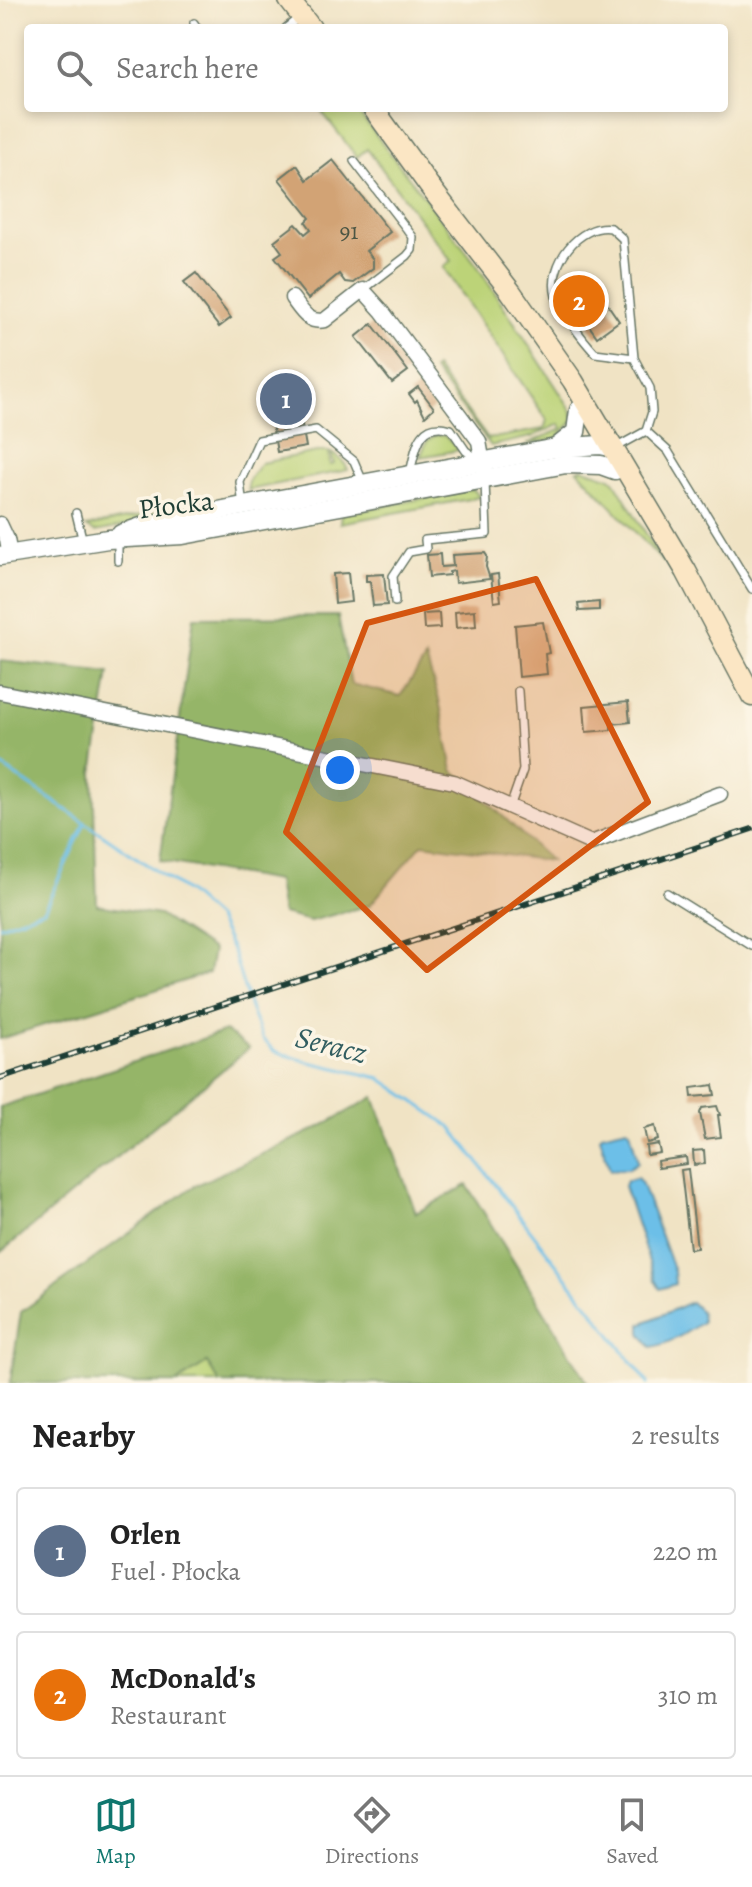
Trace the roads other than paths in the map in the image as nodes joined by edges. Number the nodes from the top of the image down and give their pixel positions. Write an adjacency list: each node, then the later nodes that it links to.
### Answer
1 (276, 0): 2 (main road)
2 (296, 20)
3 (364, 112): 6 (main road)
4 (376, 112): 6 (main road)
5 (354, 161): 8 (lane)
6 (430, 187): 7 (main road)
7 (479, 253): 11 (main road); 13 (main road)
8 (363, 290): 9 (street); 15 (street)
9 (292, 298)
10 (634, 358): 10 (lane); 12 (lane)
11 (579, 410): 13 (main road); 14 (street)
12 (646, 431): 13 (lane); 26 (lane)
13 (606, 448): 14 (street, Płocka); 16 (main road); 28 (main road)
14 (561, 456): 15 (street, Płocka); 16 (street, Płocka)
15 (484, 470): 17 (street, Płocka); 17 (lane); 18 (street, Płocka); 27 (lane)
16 (615, 470): 28 (main road)
17 (409, 475): 18 (street, Płocka)
18 (365, 493): 20 (street, Płocka); 20 (lane)
19 (76, 513): 23 (lane)
20 (247, 514): 22 (street, Płocka)
21 (0, 524): 24 (street)
22 (114, 538): 23 (street, Płocka); 25 (lane)
23 (83, 543): 24 (street, Płocka)
24 (5, 556)
25 (118, 561)
26 (752, 589)
27 (395, 602)
28 (731, 660): 31 (main road)
29 (518, 691): 33 (lane)
30 (0, 692): 33 (street)
31 (752, 696)
32 (720, 794): 33 (street)
33 (510, 807)
34 (667, 893): 35 (lane)
35 (752, 946)

